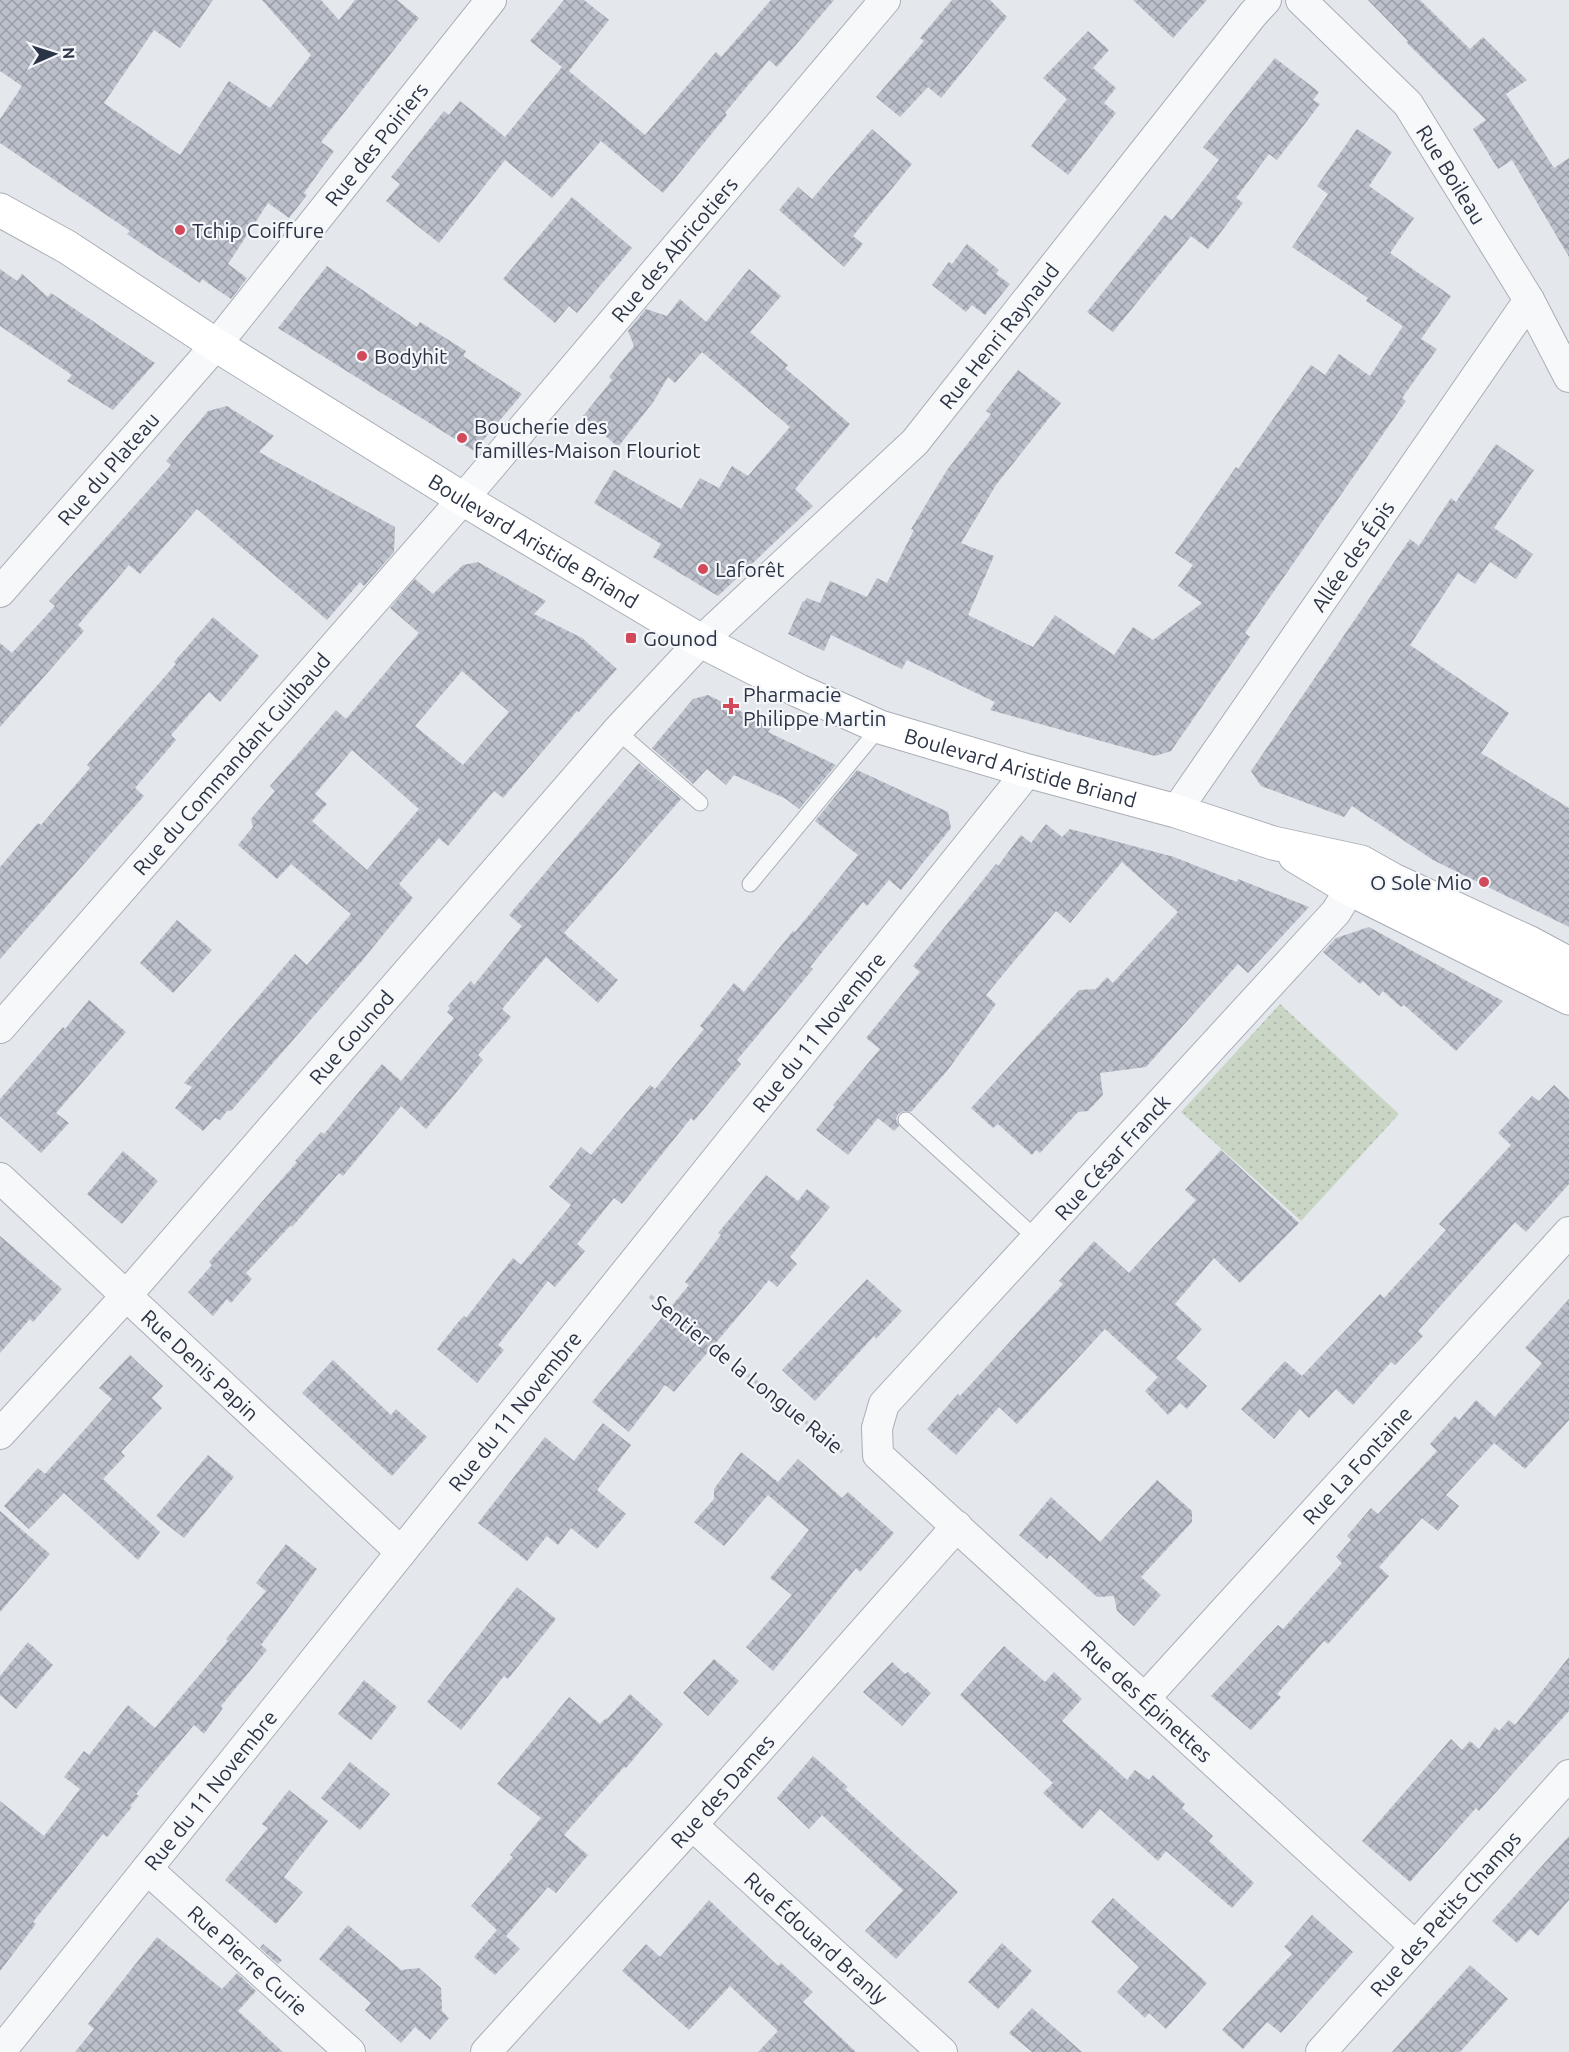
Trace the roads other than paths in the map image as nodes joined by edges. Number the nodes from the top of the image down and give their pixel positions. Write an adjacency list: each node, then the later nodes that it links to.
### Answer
1 (491, 0): 9 (street, Rue des Poiriers)
2 (885, 0): 11 (street, Rue des Abricotiers)
3 (1266, 0): 13 (street, Rue Henri Raynaud)
4 (1301, 0): 8 (street, Rue Boileau)
5 (0, 189): 7 (main road, Boulevard Aristide Briand)
6 (0, 210): 7 (main road, Boulevard Aristide Briand)
7 (67, 248): 9 (main road, Boulevard Aristide Briand)
8 (1529, 300): 10 (street, Rue Boileau); 18 (street, Allée des Épis)
9 (216, 345): 11 (main road, Boulevard Aristide Briand); 12 (street, Rue du Plateau)
10 (1569, 377)
11 (464, 499): 13 (main road, Boulevard Aristide Briand); 23 (street, Rue du Commandant Guilbaud)
12 (0, 592)
13 (701, 641): 14 (main road, Boulevard Aristide Briand); 15 (street, Rue Gounod)
14 (880, 727): 16 (main road, Boulevard Aristide Briand); 20 (lane)
15 (617, 731): 17 (lane); 28 (street, Rue Gounod)
16 (1028, 771): 18 (main road, Boulevard Aristide Briand); 32 (street, Rue du 11 Novembre)
17 (700, 803)
18 (1176, 811): 19 (main road, Boulevard Aristide Briand)
19 (1355, 875): 21 (main road, Boulevard Aristide Briand); 22 (main road, Boulevard Aristide Briand); 27 (street, Rue César Franck)
20 (750, 884)
21 (1569, 964)
22 (1569, 998)
23 (0, 1028)
24 (906, 1120): 27 (lane)
25 (0, 1178): 28 (street, Rue Denis Papin)
26 (1569, 1232): 33 (street, Rue La Fontaine)
27 (1036, 1239): 30 (street, Rue César Franck)
28 (126, 1296): 29 (street, Rue Gounod); 32 (street, Rue Denis Papin)
29 (0, 1434)
30 (878, 1455): 31 (street, Rue des Épinettes)
31 (957, 1526): 33 (street, Rue des Épinettes); 35 (street, Rue des Dames)
32 (401, 1552): 36 (street, Rue du 11 Novembre)
33 (1145, 1698): 37 (street, Rue des Épinettes)
34 (1569, 1775): 37 (street, Rue des Petits Champs)
35 (692, 1825): 40 (street, Rue des Dames); 41 (street, Rue Édouard Branly)
36 (147, 1869): 38 (street, Rue du 11 Novembre); 39 (street, Rue Pierre Curie)
37 (1415, 1947): 42 (street, Rue des Petits Champs)
38 (0, 2052)
39 (350, 2052)
40 (486, 2052)
41 (942, 2052)
42 (1321, 2052)

